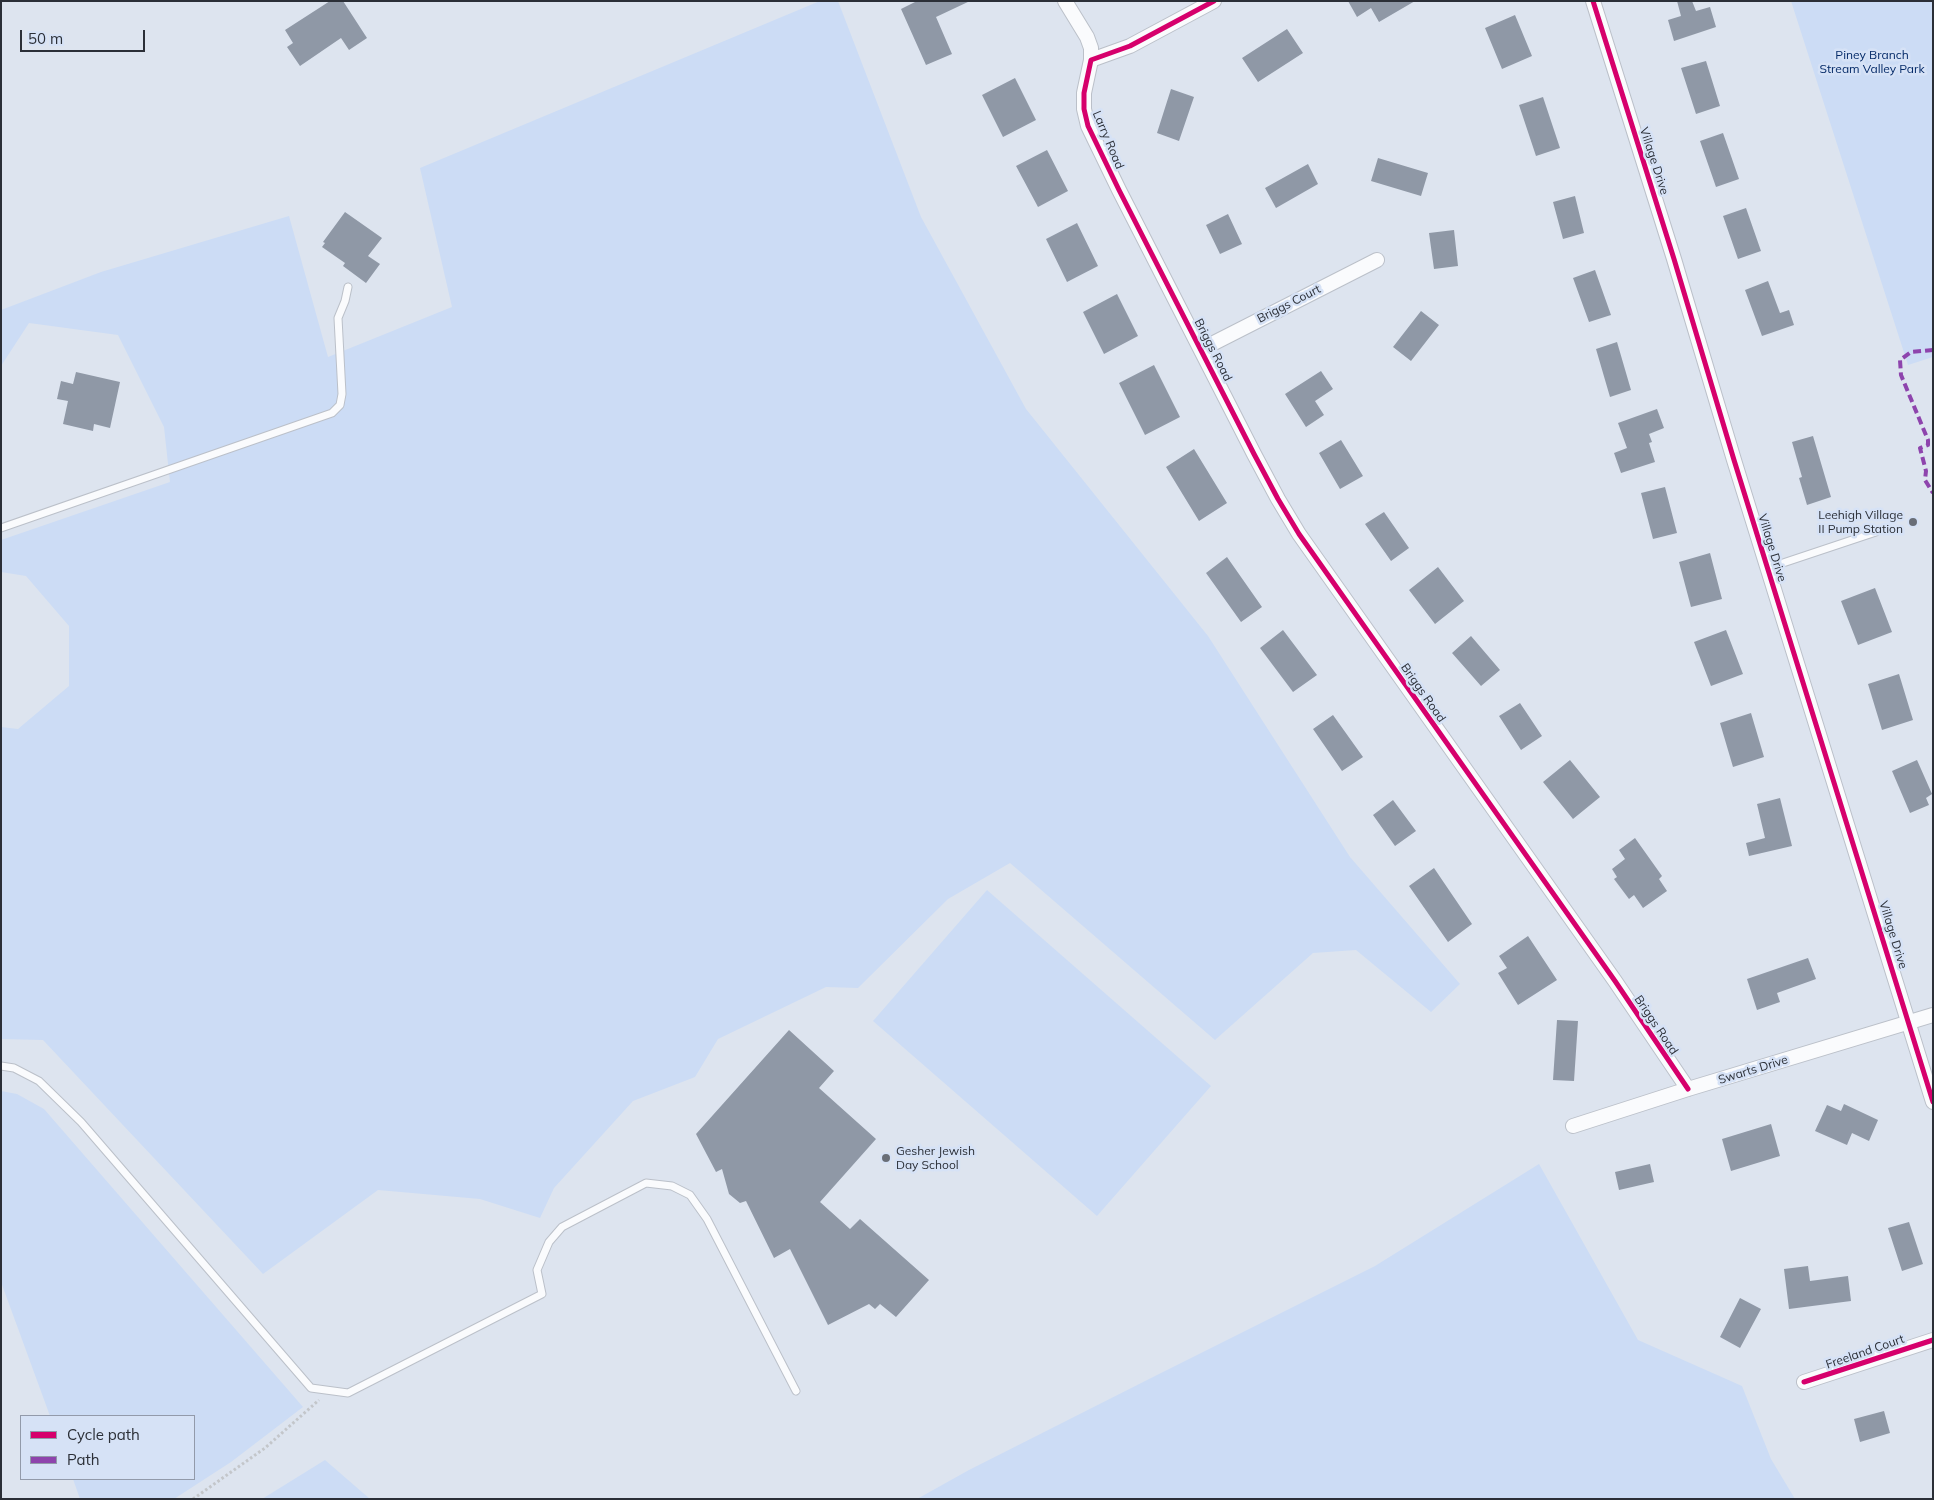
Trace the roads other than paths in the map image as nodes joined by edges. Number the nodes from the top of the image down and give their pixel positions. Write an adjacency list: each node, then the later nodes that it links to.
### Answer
1 (1065, 1): 4 (street)
2 (1214, 1): 4 (street)
3 (1593, 1): 11 (street, Village Drive)
4 (1091, 60): 7 (street, Larry Road)
5 (1377, 260): 8 (street, Briggs Court)
6 (348, 287): 9 (lane)
7 (1171, 291): 8 (street, Briggs Road)
8 (1202, 349): 15 (street, Briggs Road)
9 (1, 528)
10 (1876, 532): 11 (lane)
11 (1768, 568): 13 (street, Village Drive)
12 (1933, 1015): 13 (street, Swarts Drive)
13 (1908, 1023): 15 (street, Swarts Drive); 16 (street, Village Drive)
14 (1, 1066): 20 (lane)
15 (1688, 1089): 17 (street, Swarts Drive)
16 (1933, 1102)
17 (1573, 1126)
18 (1933, 1340): 19 (street, Freeland Court)
19 (1804, 1382)
20 (796, 1391)

